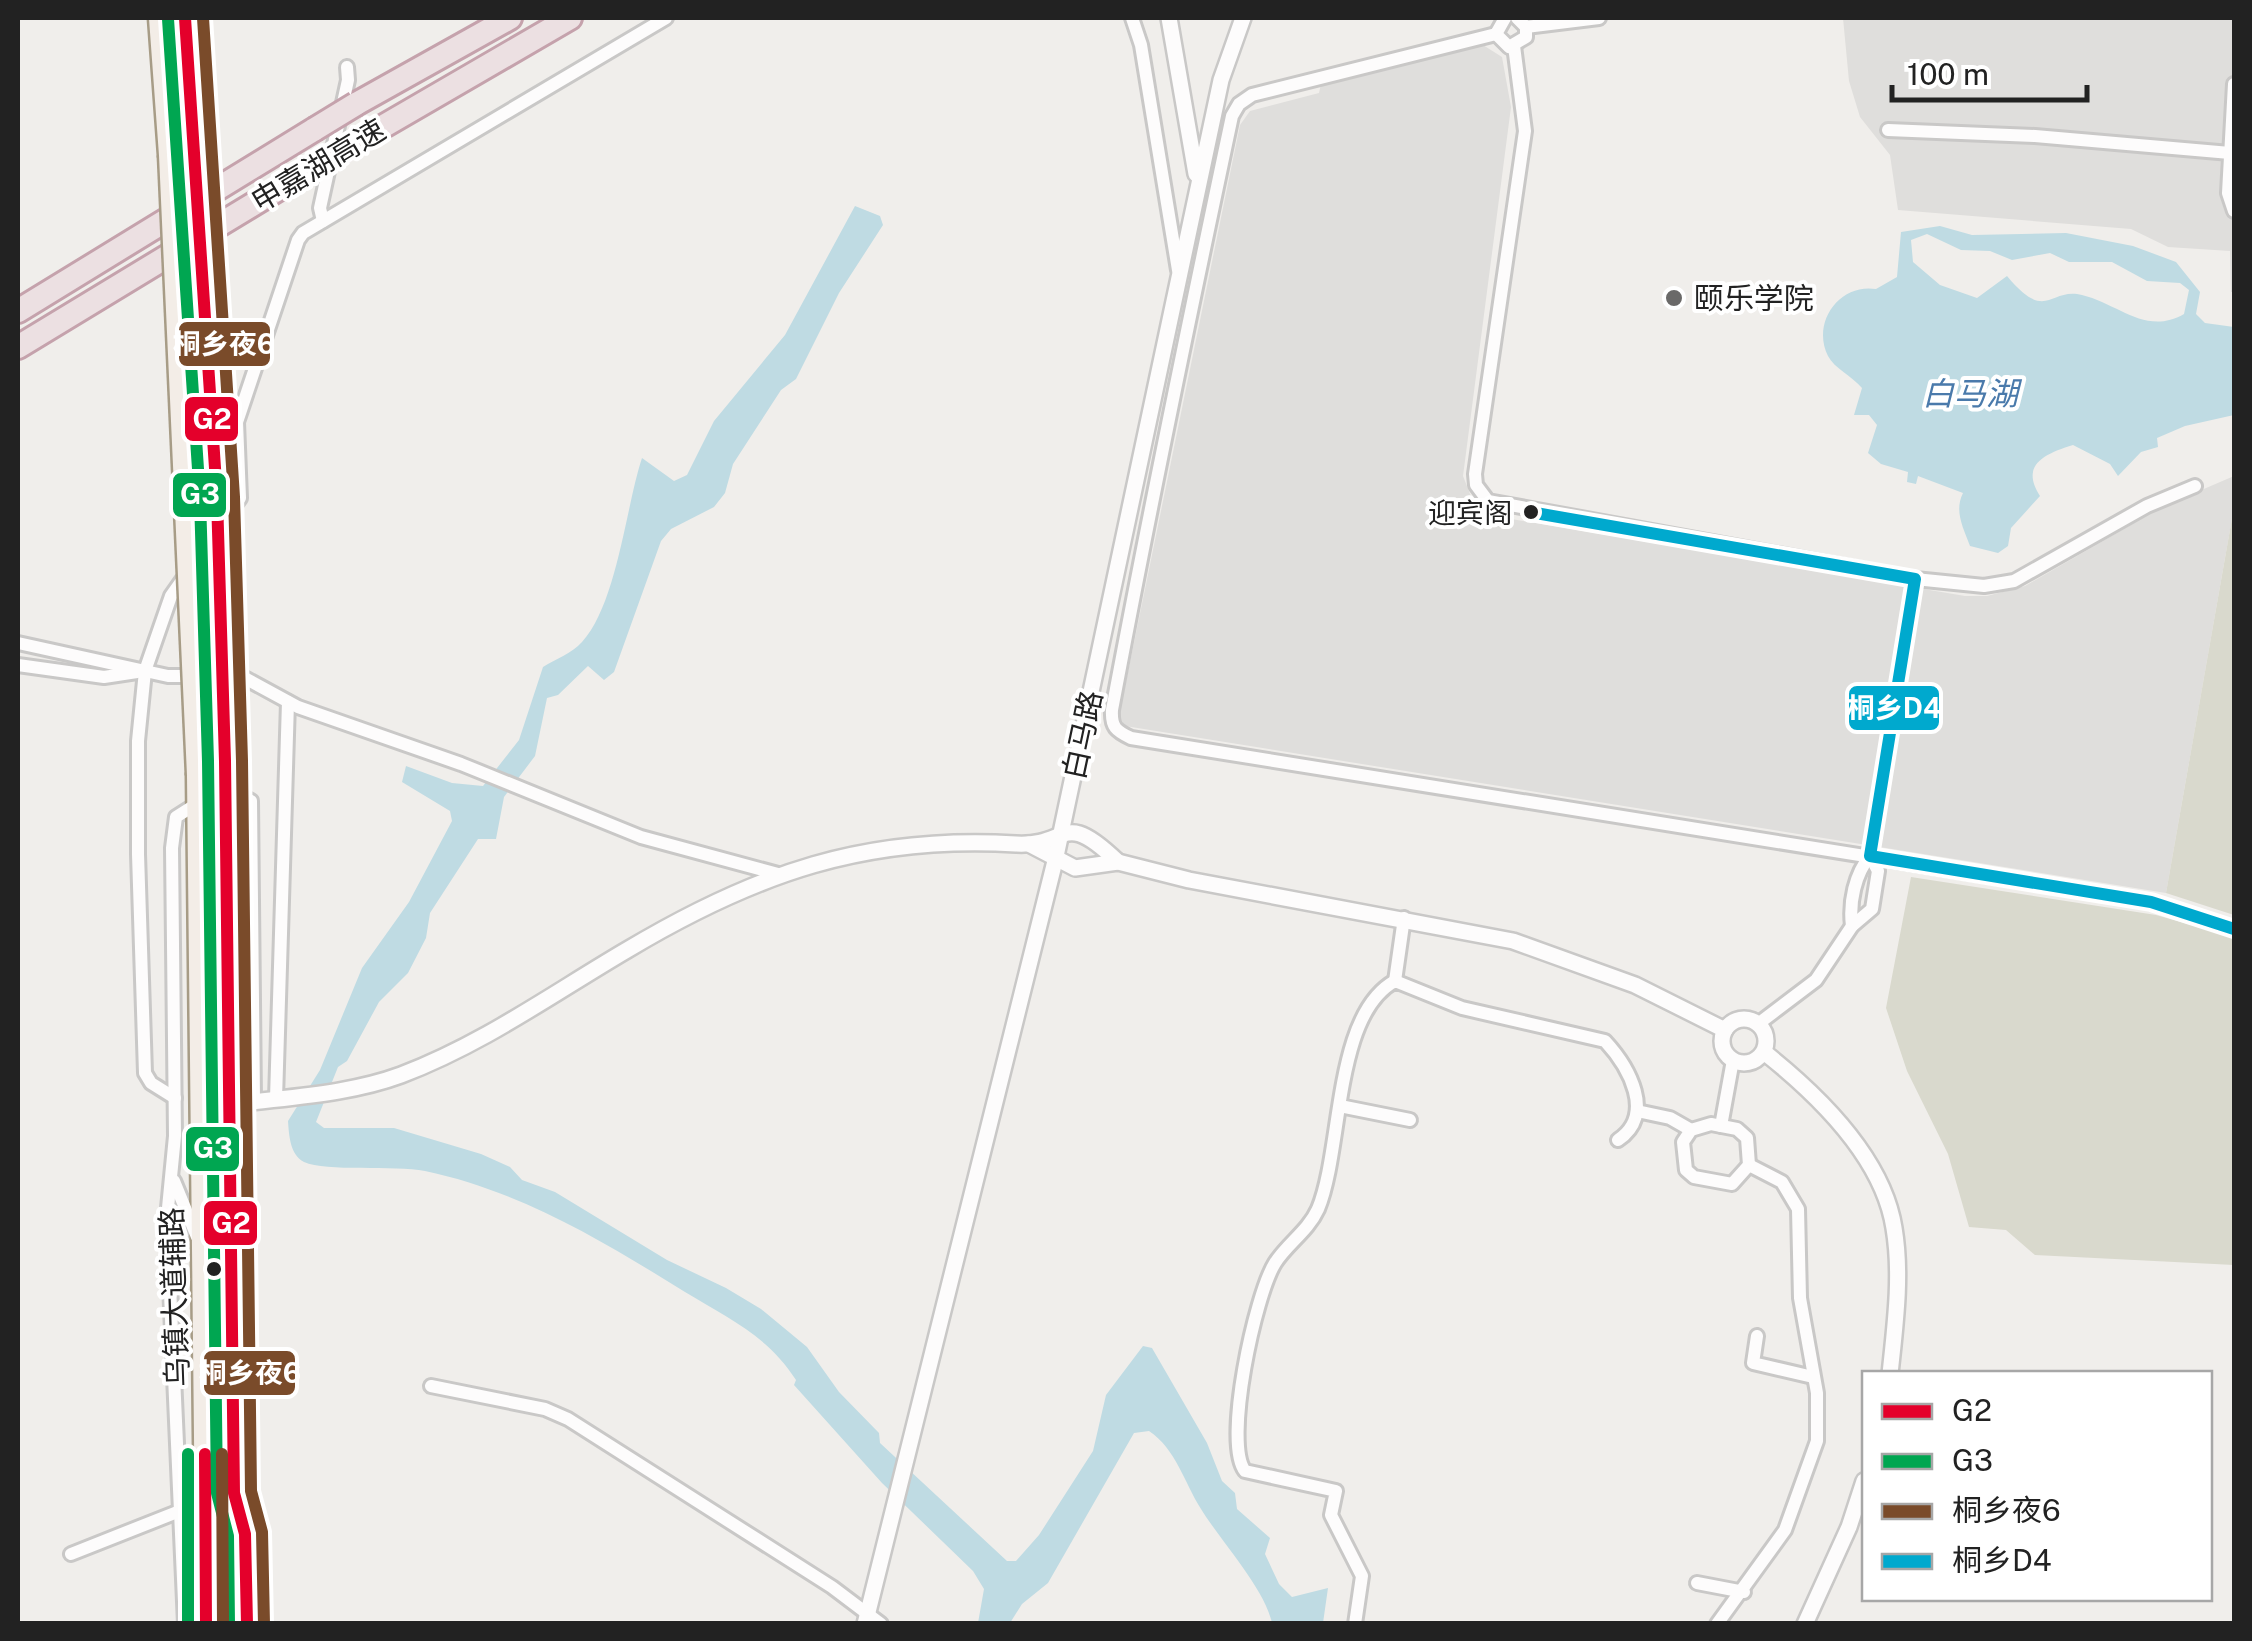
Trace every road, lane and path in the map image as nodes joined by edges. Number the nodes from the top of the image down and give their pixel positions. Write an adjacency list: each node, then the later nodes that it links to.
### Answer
1 (159, 18): 30 (main road, bridge)
2 (185, 18): 29 (main road, bridge)
3 (510, 18): 21 (highway, 申嘉湖高速, bridge)
4 (568, 18): 22 (highway, 申嘉湖高速, bridge)
5 (666, 18): 19 (street)
6 (1132, 18): 20 (street)
7 (1169, 18): 17 (street)
8 (1243, 18): 17 (street, 白马路)
9 (1599, 18): 11 (street)
10 (1500, 22): 12 (street); 33 (street)
11 (1521, 22): 12 (street)
12 (1514, 46): 24 (street)
13 (347, 67): 19 (street)
14 (2234, 85): 16 (street)
15 (1888, 130): 16 (street)
16 (2230, 153): 18 (street)
17 (1198, 188): 20 (street, 白马路)
18 (2234, 210)
19 (323, 220): 27 (street)
20 (1179, 273): 31 (street, 白马路)
21 (18, 311)
22 (18, 347)
23 (2194, 486): 24 (street)
24 (1916, 580): 33 (street)
25 (18, 643): 27 (street)
26 (18, 665): 27 (street)
27 (144, 670): 28 (street); 47 (street)
28 (288, 702): 36 (street); 48 (street)
29 (225, 786): 49 (street); 50 (main road)
30 (198, 803): 47 (street, 乌镇大道辅路); 59 (main road)
31 (1062, 831): 32 (street); 34 (street, 白马路); 35 (street)
32 (1030, 844): 34 (street); 36 (street)
33 (1870, 856): 37 (street); 38 (street); 41 (street)
34 (1056, 861): 35 (street); 73 (street, 白马路)
35 (1118, 862): 39 (street)
36 (778, 874): 48 (street)
37 (1855, 890): 38 (street); 40 (street)
38 (1874, 894): 40 (street)
39 (1404, 918): 42 (street); 44 (street)
40 (1852, 926): 43 (street)
41 (2234, 930)
42 (1394, 981): 51 (street); 52 (street)
43 (1758, 1024): 44 (street); 45 (street)
44 (1725, 1030): 46 (street)
45 (1764, 1052): 46 (street); 61 (street)
46 (1732, 1060): 54 (street)
47 (175, 1098): 58 (street, 乌镇大道辅路)
48 (279, 1098): 49 (street)
49 (254, 1102): 50 (street)
50 (228, 1105): 65 (main road)
51 (1340, 1106): 53 (street); 79 (street)
52 (1636, 1111): 55 (street); 56 (street)
53 (1410, 1120)
54 (1721, 1126): 55 (street); 57 (street)
55 (1690, 1130): 57 (street)
56 (1618, 1140)
57 (1749, 1165): 62 (street)
58 (173, 1179): 59 (street); 69 (street, 乌镇大道辅路)
59 (202, 1252): 64 (main road)
60 (1757, 1336): 62 (street)
61 (1890, 1371)
62 (1813, 1377): 72 (street)
63 (431, 1386): 73 (street)
64 (204, 1432): 65 (main road); 68 (main road)
65 (233, 1432): 67 (main road)
66 (1862, 1487): 81 (street)
67 (234, 1493): 76 (main road); 77 (main road)
68 (205, 1502): 69 (street); 75 (main road)
69 (180, 1511): 70 (street); 74 (street, 乌镇大道辅路)
70 (71, 1554)
71 (1698, 1583): 72 (street)
72 (1744, 1592): 80 (street)
73 (866, 1618): 78 (street)
74 (184, 1624)
75 (206, 1624)
76 (234, 1624)
77 (248, 1624)
78 (882, 1624)
79 (1355, 1624)
80 (1717, 1624)
81 (1804, 1624)

